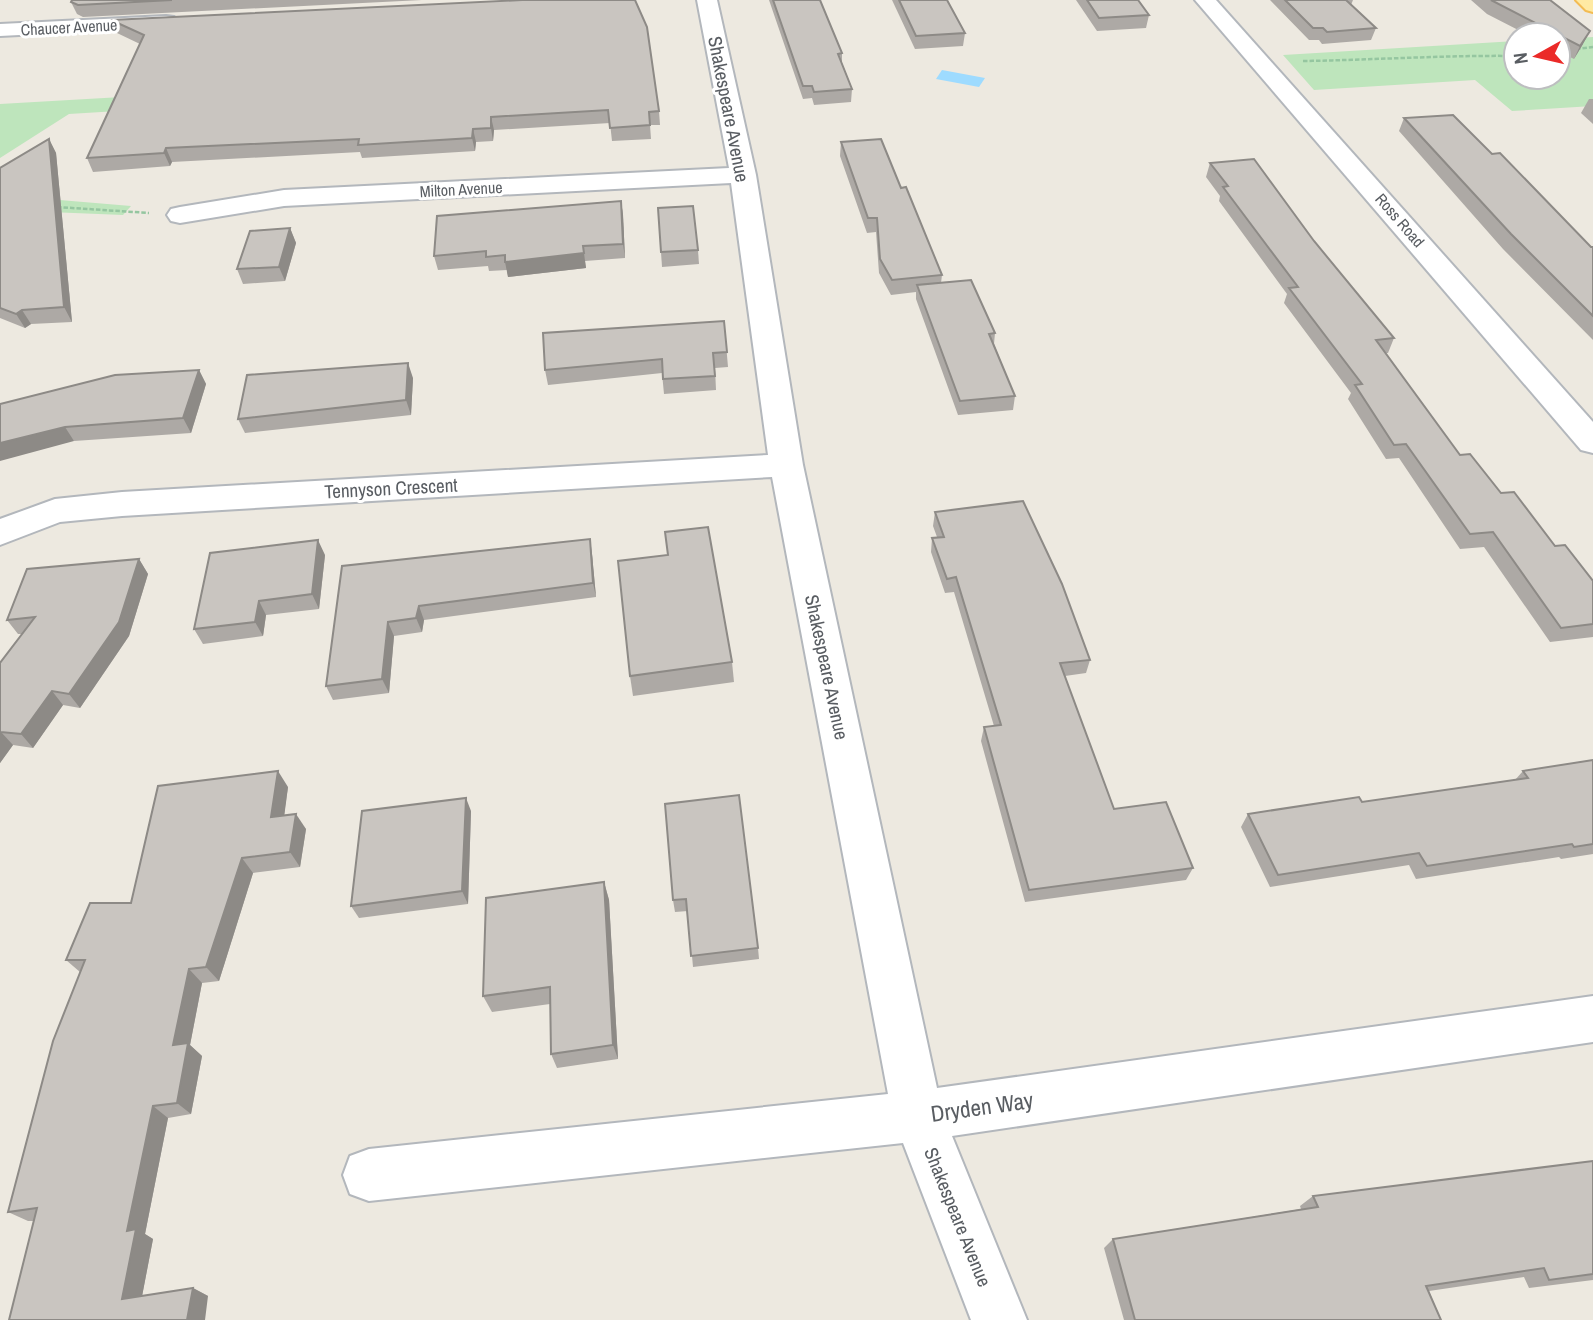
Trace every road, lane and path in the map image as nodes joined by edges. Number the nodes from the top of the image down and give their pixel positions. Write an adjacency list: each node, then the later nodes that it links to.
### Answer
1 (707, 0): 11 (street, Shakespeare Avenue)
2 (1205, 0): 10 (street, Ross Road)
3 (1586, 0): 4 (main road)
4 (1593, 6)
5 (181, 21): 6 (street, Chaucer Avenue)
6 (0, 30)
7 (1593, 47): 8 (path)
8 (1572, 50)
9 (1502, 55): 10 (path)
10 (1261, 60): 14 (street, Ross Road)
11 (743, 175): 13 (street, Milton Avenue); 15 (street, Shakespeare Avenue)
12 (55, 207): 13 (path)
13 (180, 215)
14 (1593, 442)
15 (786, 465): 16 (street, Tennyson Crescent); 18 (street, Shakespeare Avenue)
16 (0, 533)
17 (1593, 1019): 18 (street, Dryden Way)
18 (918, 1116): 19 (street, Dryden Way); 20 (street, Shakespeare Avenue)
19 (369, 1175)
20 (999, 1320)

